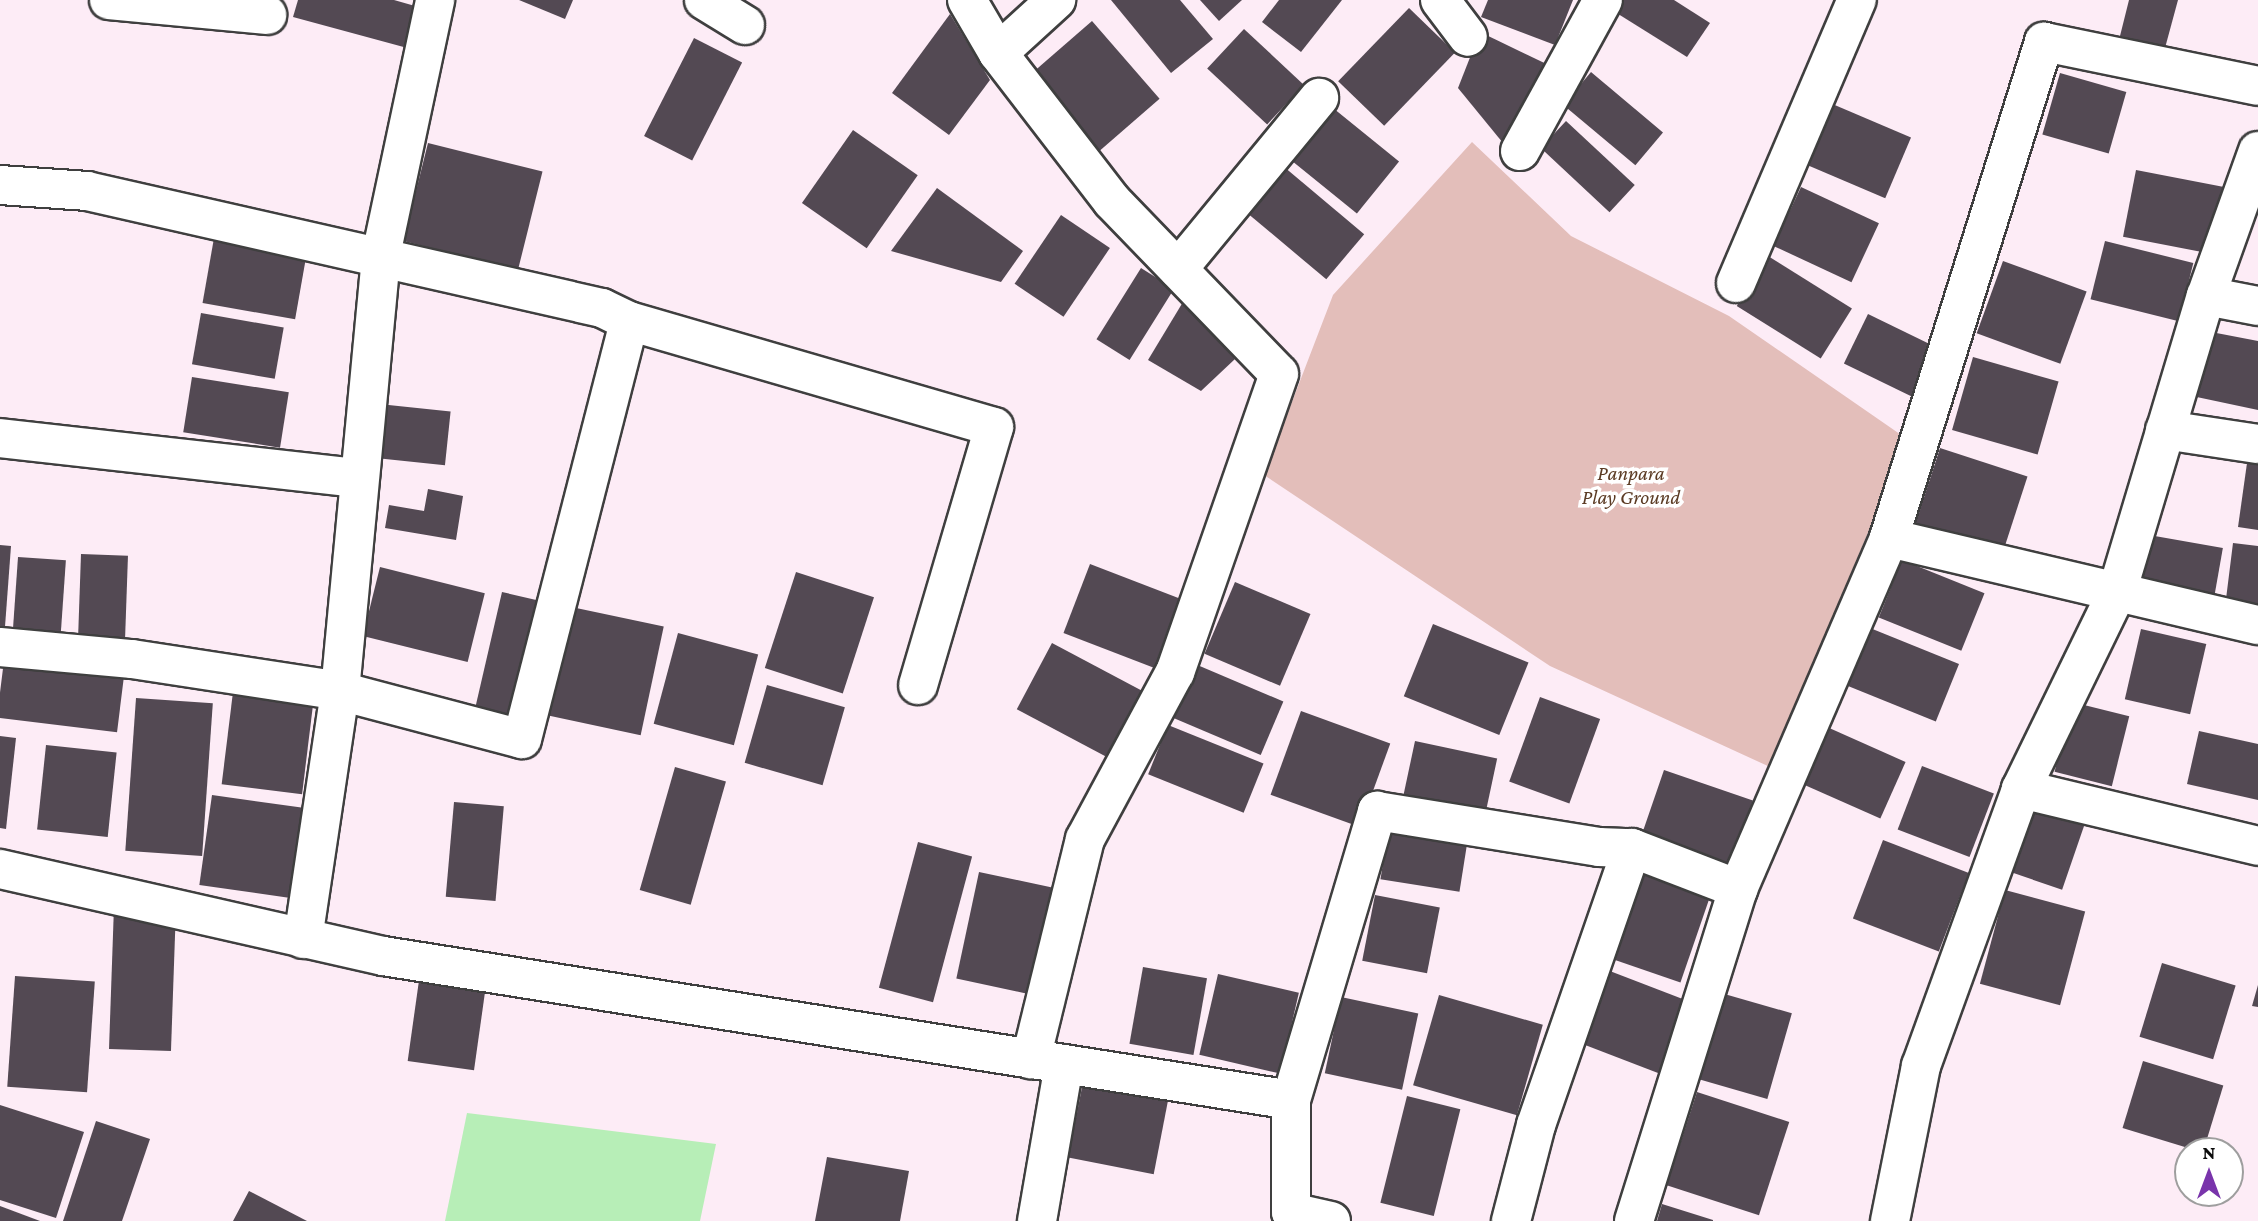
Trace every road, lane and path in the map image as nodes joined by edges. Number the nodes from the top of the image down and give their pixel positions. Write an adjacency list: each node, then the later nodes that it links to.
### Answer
1 (109, 0): 9 (street)
2 (435, 0): 18 (street)
3 (704, 0): 10 (street)
4 (967, 0): 12 (street)
5 (1056, 0): 12 (street)
6 (1440, 0): 11 (street)
7 (1604, 0): 15 (street)
8 (1857, 0): 20 (street)
9 (267, 15)
10 (745, 24)
11 (1468, 37)
12 (998, 53): 19 (street)
13 (2258, 86): 28 (street)
14 (1319, 98): 19 (street)
15 (1520, 151)
16 (2258, 151): 21 (street)
17 (0, 185): 18 (street)
18 (381, 255): 23 (street); 27 (street)
19 (1178, 269): 40 (street)
20 (1736, 283)
21 (2206, 296): 22 (street); 24 (street)
22 (2258, 306)
23 (629, 321): 32 (street); 33 (street)
24 (2165, 429): 26 (street); 29 (street)
25 (0, 438): 27 (street)
26 (2258, 444)
27 (357, 478): 33 (street)
28 (1889, 537): 29 (street); 38 (street)
29 (2117, 592): 30 (street); 34 (street)
30 (2258, 625)
31 (0, 647): 33 (street)
32 (918, 685)
33 (341, 691): 39 (street)
34 (2021, 789): 35 (street); 46 (street)
35 (2258, 846)
36 (1632, 848): 38 (street); 41 (street); 44 (street)
37 (0, 869): 39 (street)
38 (1738, 889): 45 (street)
39 (303, 939): 40 (street)
40 (1048, 1062): 41 (street); 42 (street)
41 (1291, 1100): 43 (street)
42 (1037, 1221)
43 (1331, 1221)
44 (1511, 1221)
45 (1634, 1221)
46 (1890, 1221)

